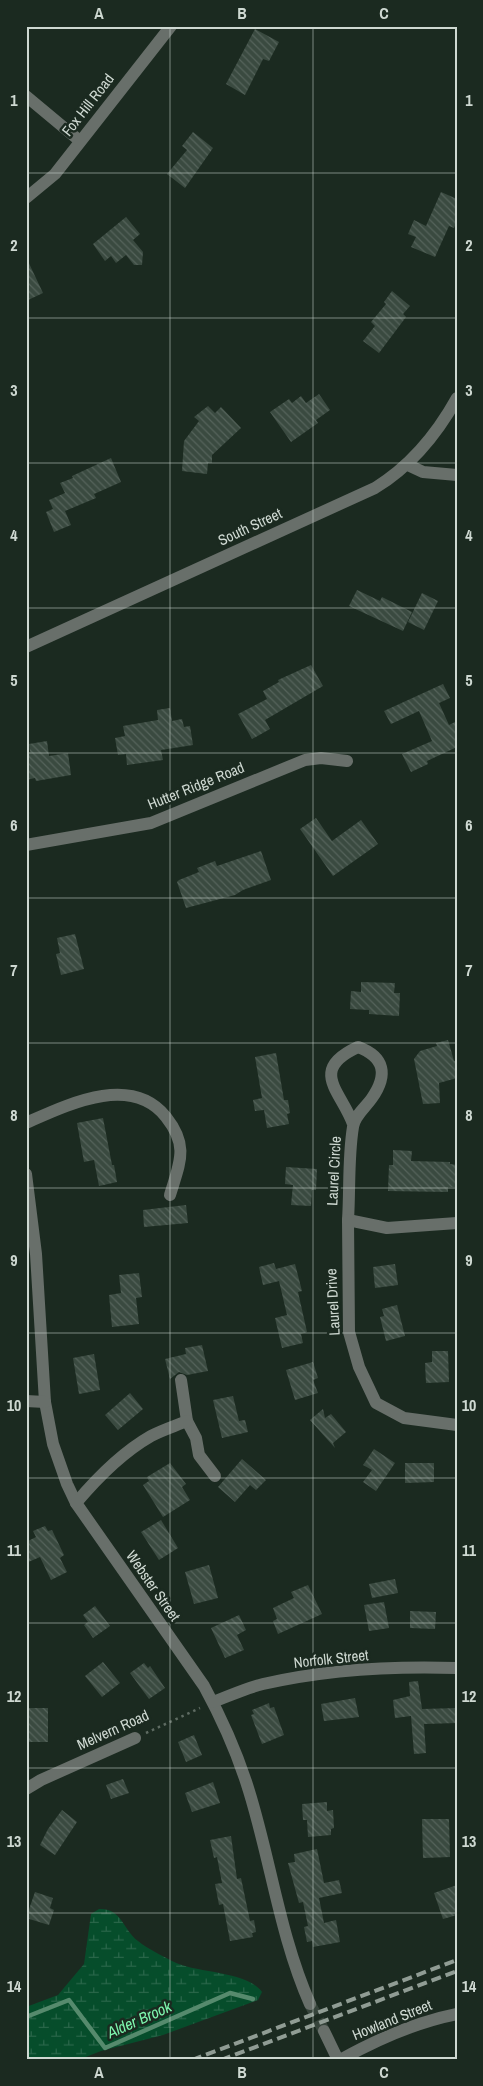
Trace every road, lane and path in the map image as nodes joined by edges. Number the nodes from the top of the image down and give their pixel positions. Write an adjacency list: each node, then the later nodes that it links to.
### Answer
1 (171, 26): 3 (street, Fox Hill Road)
2 (26, 96): 3 (street)
3 (80, 141): 4 (street, Fox Hill Road)
4 (26, 198)
5 (457, 398): 6 (street, South Street)
6 (408, 465): 7 (street); 8 (street, South Street)
7 (457, 476)
8 (26, 647)
9 (347, 762): 10 (street, Hutter Ridge Road)
10 (26, 845)
11 (26, 1124): 14 (street)
12 (353, 1124): 12 (street, Laurel Circle); 15 (street, Laurel Circle)
13 (26, 1174): 19 (street, Webster Street)
14 (170, 1194)
15 (348, 1220): 16 (street); 21 (street, Laurel Drive)
16 (457, 1223)
17 (181, 1380): 20 (street)
18 (26, 1401): 19 (street)
19 (45, 1402): 23 (street, Webster Street)
20 (187, 1421): 22 (street); 23 (street)
21 (457, 1425)
22 (215, 1476)
23 (76, 1503): 25 (street, Webster Street)
24 (457, 1668): 25 (street, Norfolk Street)
25 (213, 1702): 26 (path, Melvern Road); 28 (street, Webster Street)
26 (135, 1738): 27 (street, Melvern Road)
27 (26, 1789)
28 (310, 2004)
29 (457, 2014): 31 (street, Howland Street)
30 (324, 2031): 31 (street)
31 (339, 2060)

